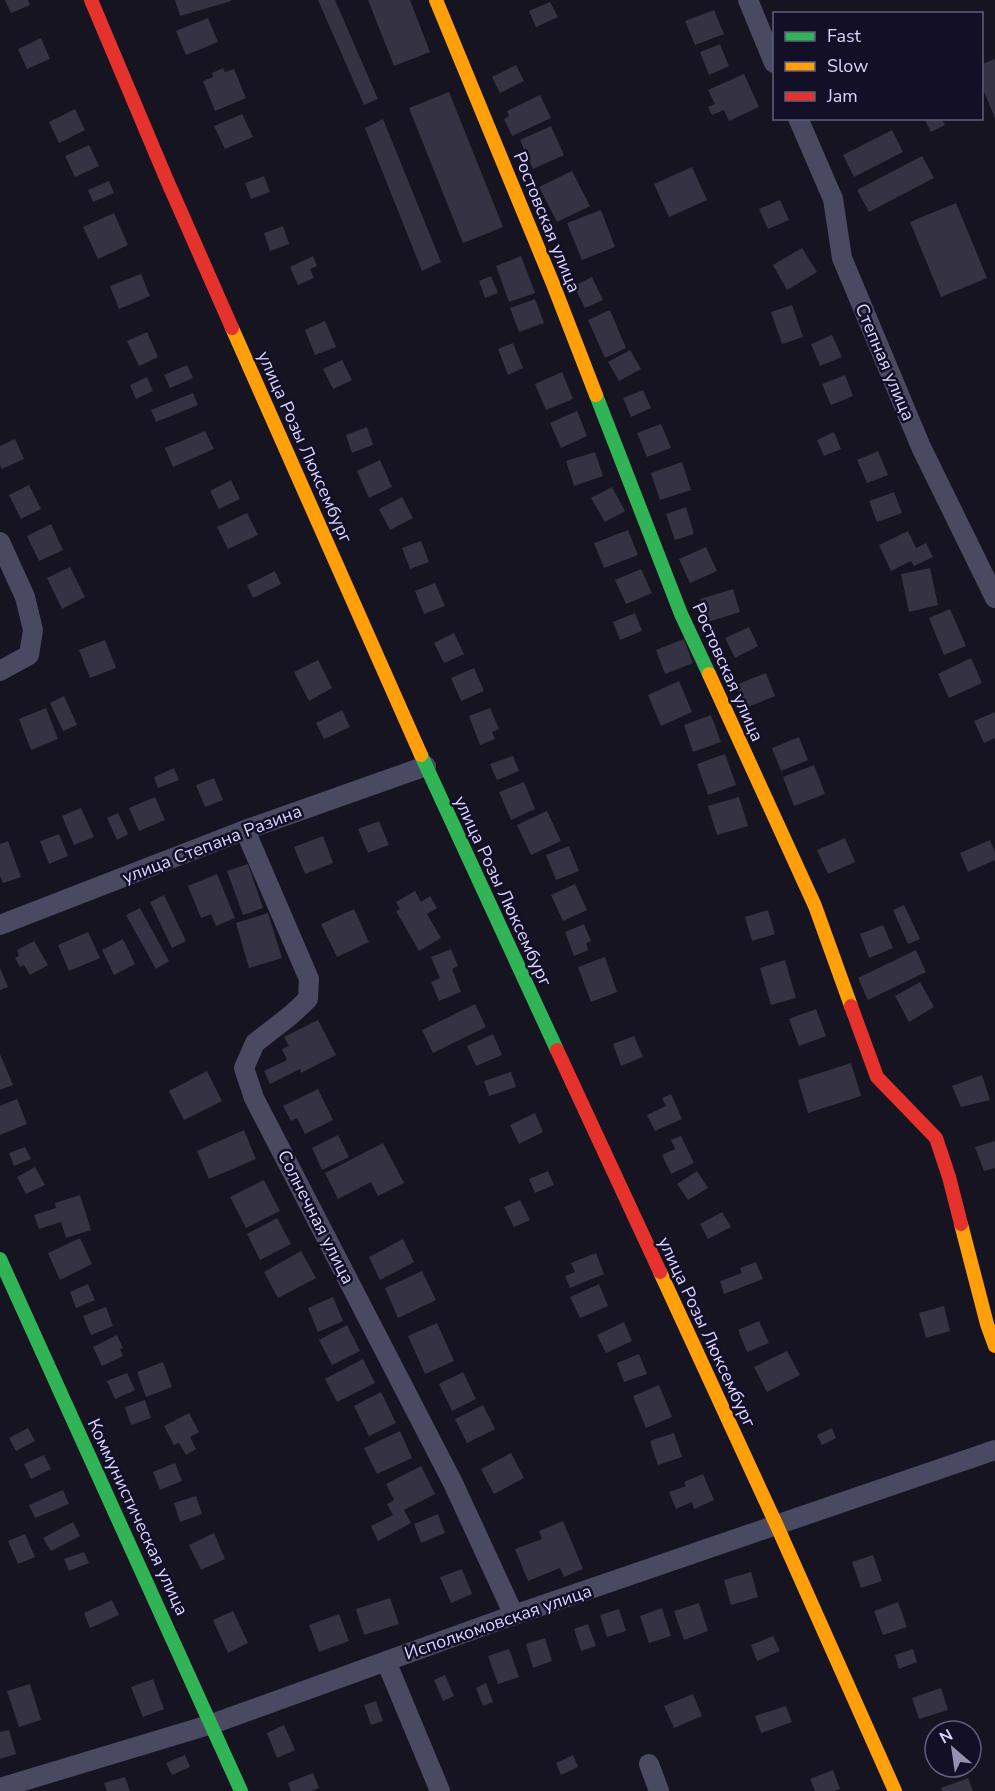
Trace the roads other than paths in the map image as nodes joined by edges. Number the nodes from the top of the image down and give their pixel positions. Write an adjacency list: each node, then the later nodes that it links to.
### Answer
1 (91, 0): 9 (street, улица Розы Люксембург)
2 (436, 0): 13 (street, Ростовская улица)
3 (748, 0): 4 (street)
4 (773, 61)
5 (799, 120): 7 (street, Степная улица)
6 (0, 542): 8 (street)
7 (995, 598)
8 (0, 671)
9 (426, 766): 10 (street, улица Степана Разина); 15 (street, улица Розы Люксембург)
10 (245, 830): 11 (street, улица Степана Разина); 16 (street, Солнечная улица)
11 (0, 925)
12 (0, 1259): 18 (street, Коммунистическая улица)
13 (995, 1346)
14 (995, 1450): 15 (street, Исполкомовская улица)
15 (777, 1526): 16 (street, Исполкомовская улица); 24 (street, улица Розы Люксембург)
16 (514, 1615): 17 (street, Исполкомовская улица)
17 (386, 1661): 18 (street, Исполкомовская улица); 22 (street)
18 (212, 1724): 20 (street, Исполкомовская улица); 21 (street, Коммунистическая улица)
19 (650, 1764): 23 (street)
20 (0, 1788)
21 (241, 1791)
22 (440, 1791)
23 (659, 1791)
24 (895, 1791)

